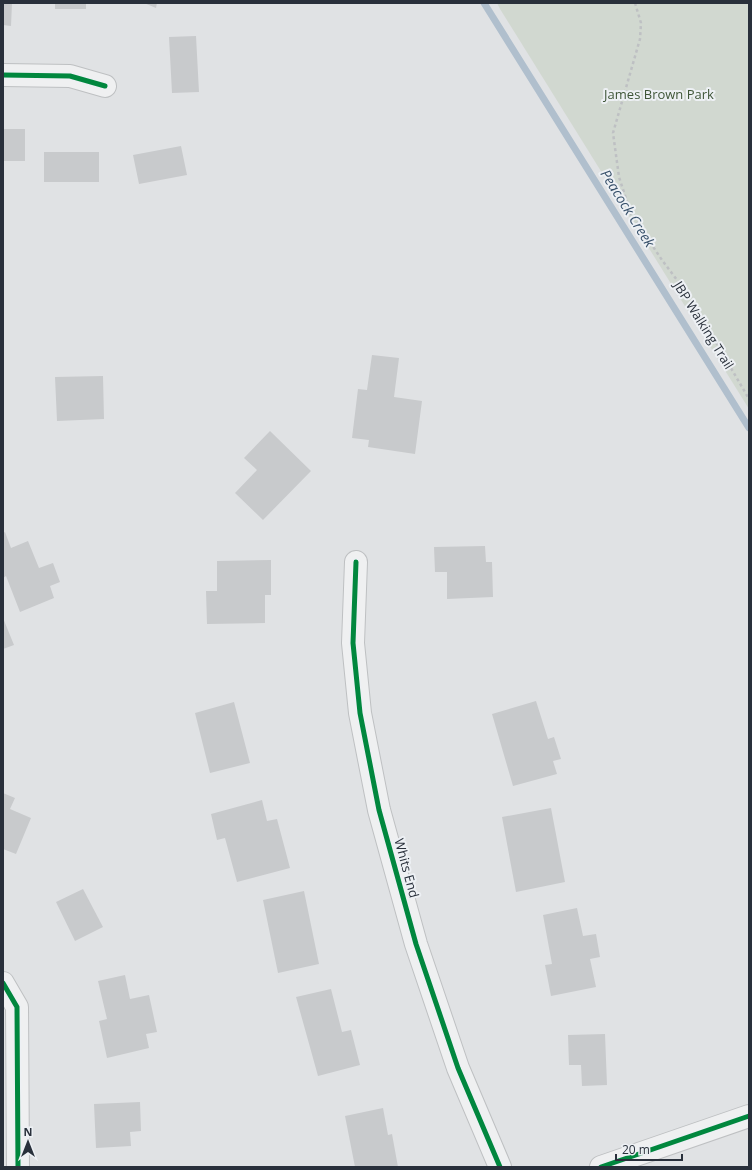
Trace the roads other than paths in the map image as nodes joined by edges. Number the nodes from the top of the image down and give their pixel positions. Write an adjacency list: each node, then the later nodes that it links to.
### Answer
1 (3, 75): 2 (street)
2 (105, 86)
3 (356, 562): 8 (street, Whits End)
4 (3, 983): 7 (street)
5 (749, 1116): 6 (street)
6 (608, 1166)
7 (18, 1167)
8 (500, 1167)

